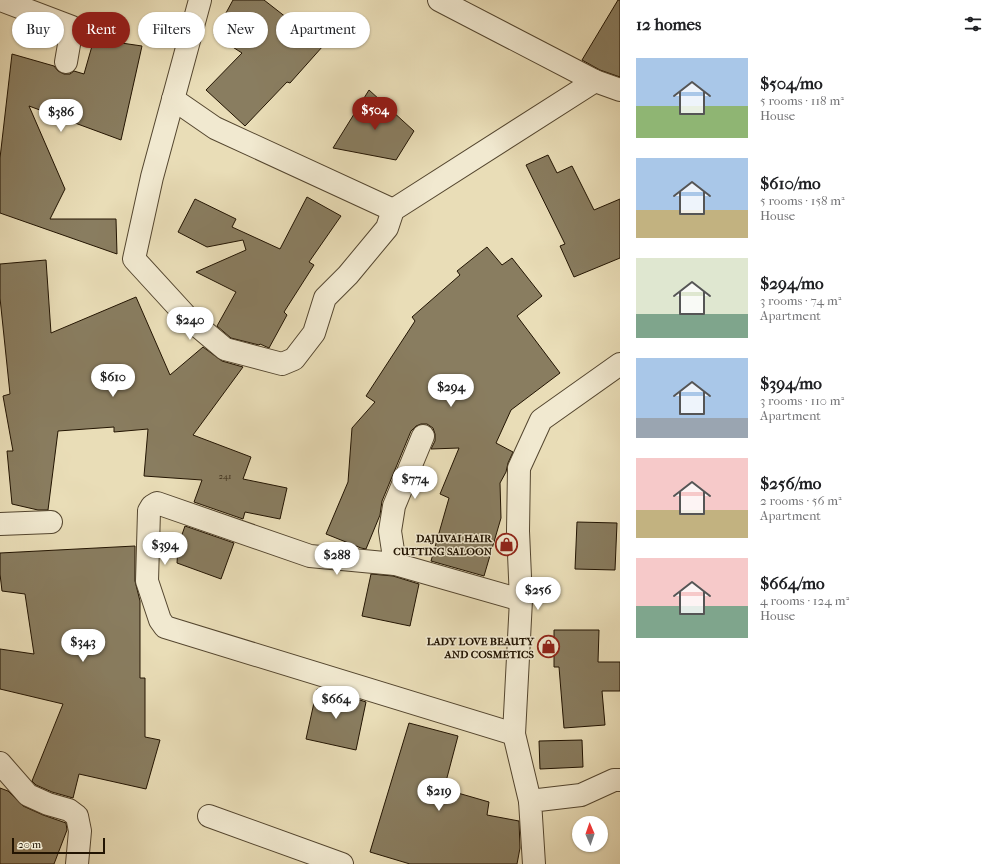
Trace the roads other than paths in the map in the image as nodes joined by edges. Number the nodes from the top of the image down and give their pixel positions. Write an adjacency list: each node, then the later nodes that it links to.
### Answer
1 (1, 0): 4 (street)
2 (200, 0): 7 (street)
3 (439, 0): 5 (street)
4 (66, 62)
5 (595, 81): 6 (street); 8 (street)
6 (620, 90)
7 (173, 99): 8 (street); 8 (street)
8 (393, 210)
9 (620, 364): 14 (street)
10 (423, 436): 13 (street)
11 (50, 522): 12 (street)
12 (0, 524)
13 (395, 564): 14 (street); 15 (street)
14 (521, 600): 15 (street)
15 (514, 734): 18 (street)
16 (0, 763): 20 (street)
17 (620, 780): 18 (street)
18 (530, 801): 22 (street)
19 (209, 816): 21 (street)
20 (76, 864)
21 (342, 864)
22 (534, 864)

